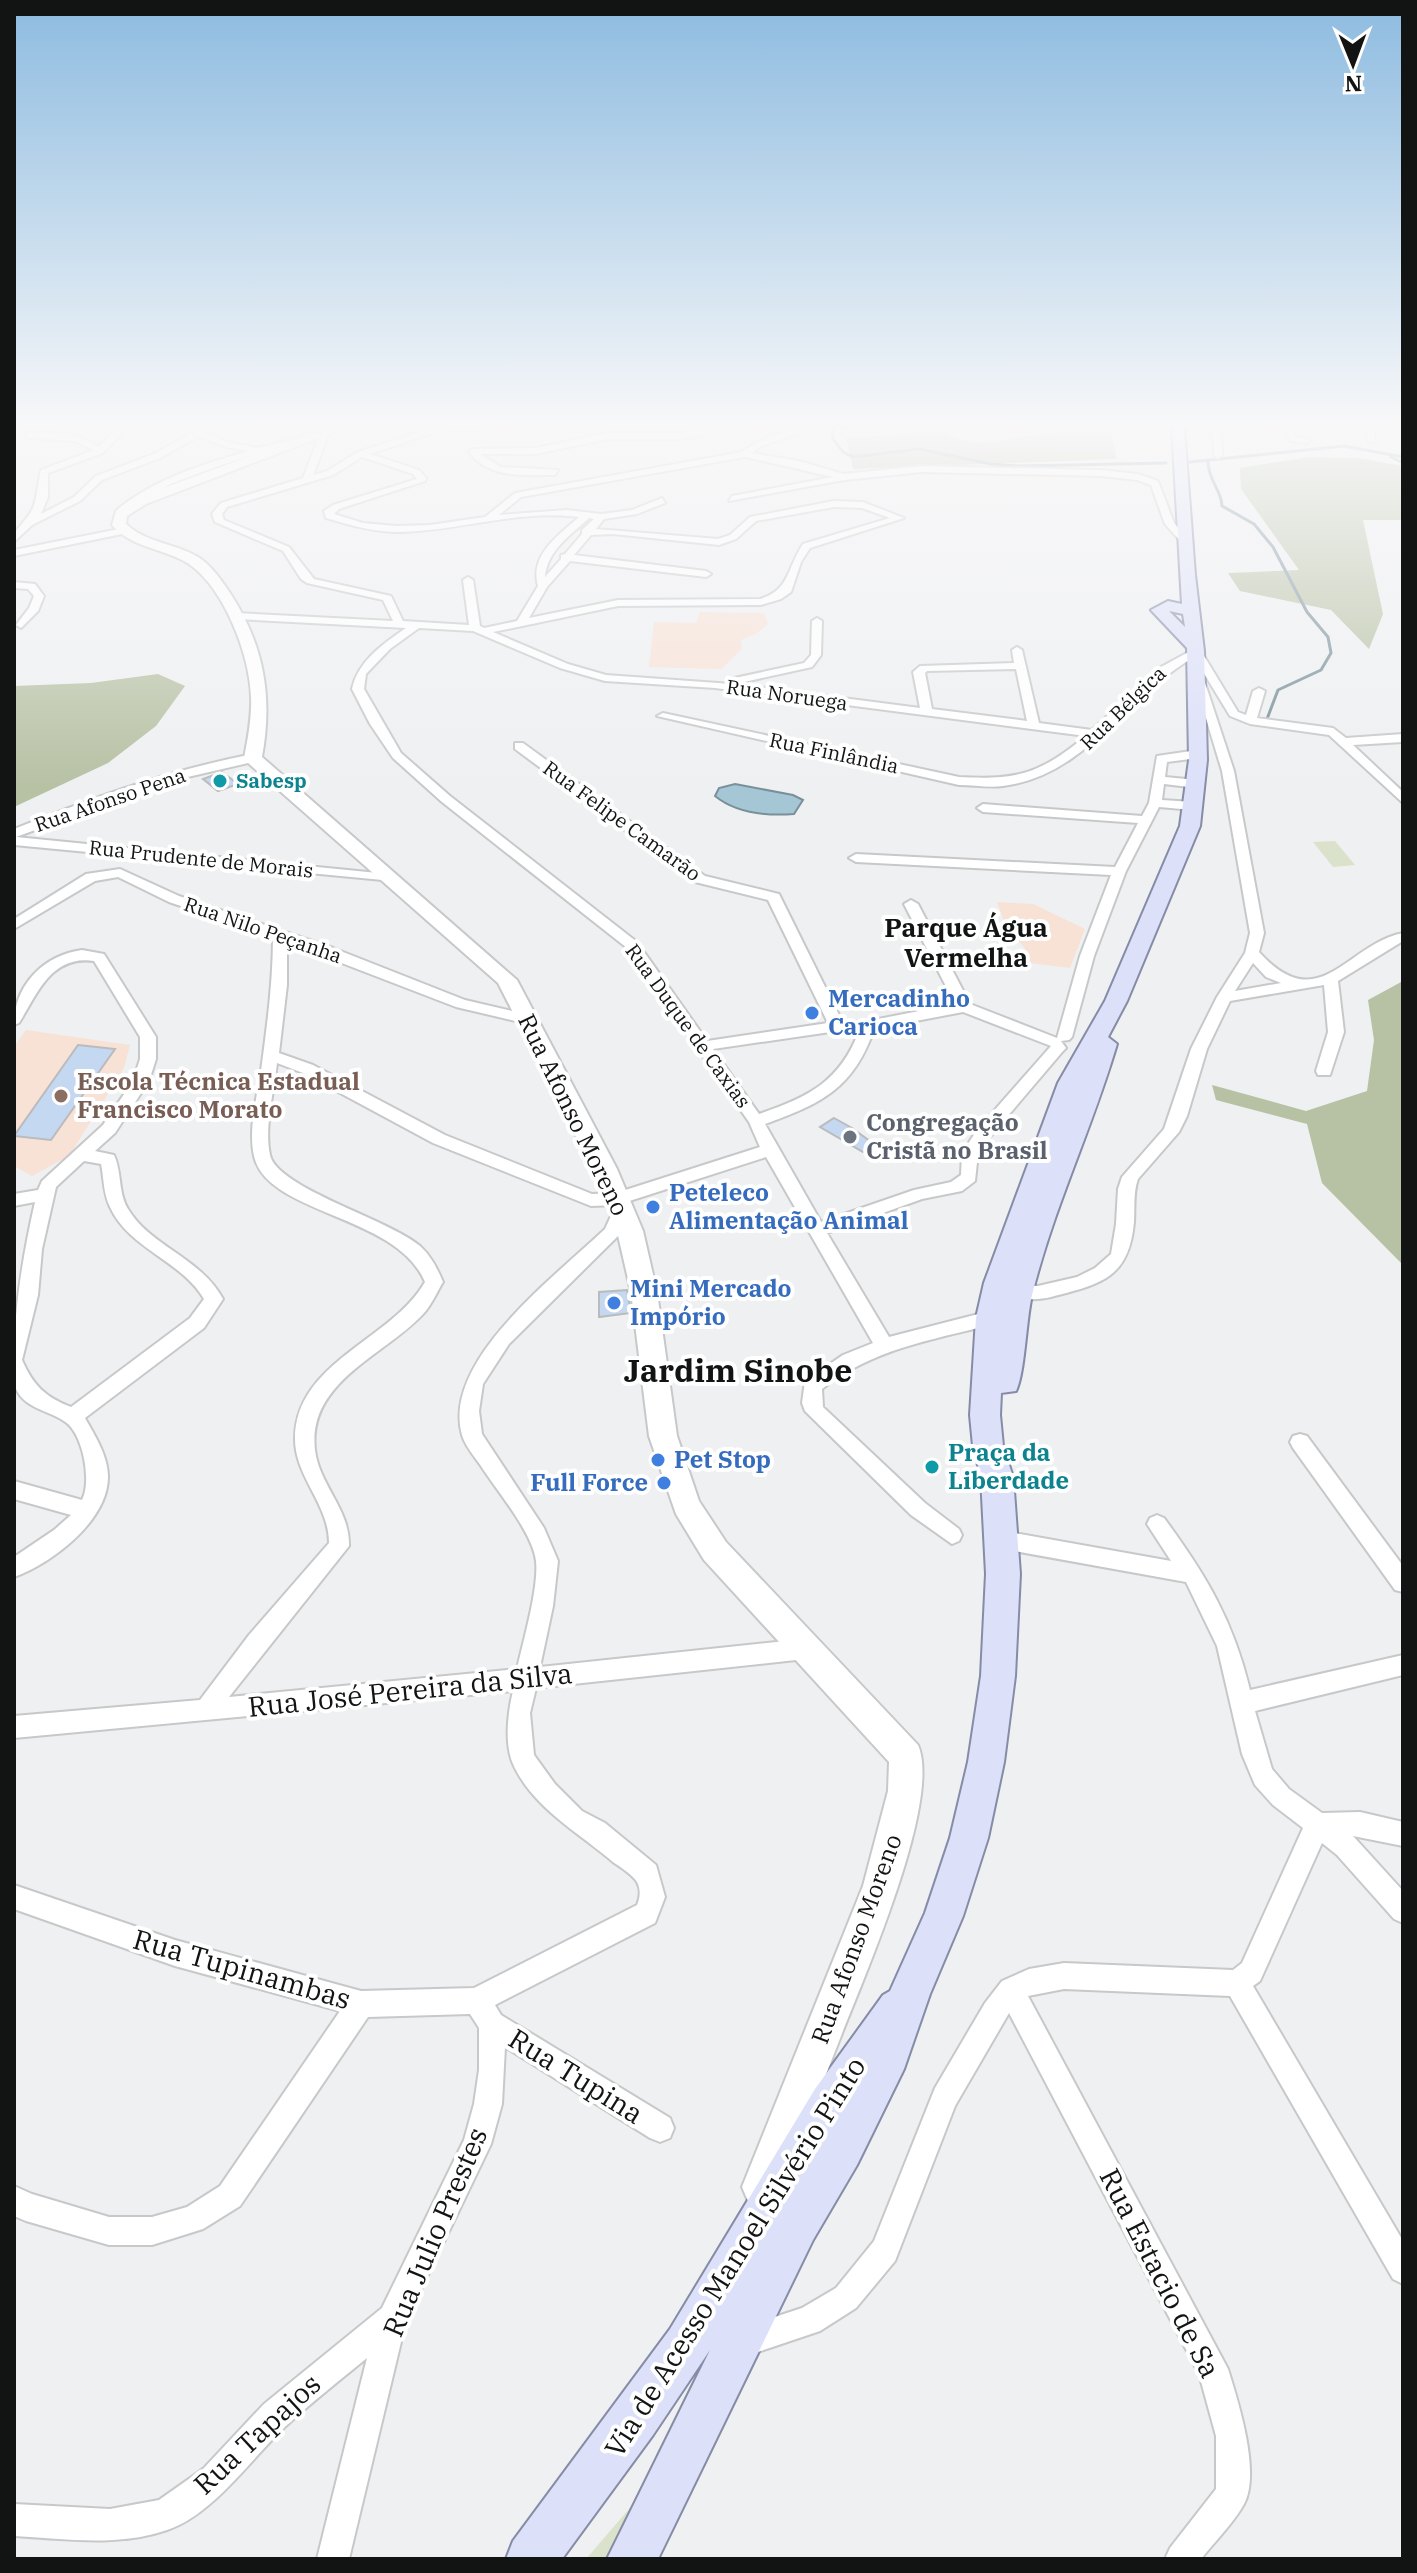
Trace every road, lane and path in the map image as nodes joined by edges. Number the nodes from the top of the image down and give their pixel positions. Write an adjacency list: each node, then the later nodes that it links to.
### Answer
1 (35, 547): 8 (street)
2 (168, 547): 17 (main road)
3 (281, 547): 20 (street)
4 (554, 547): 14 (street)
5 (572, 547): 9 (street)
6 (805, 547): 21 (street)
7 (1185, 547): 11 (main road, Via de Acesso Manoel Silvério Pinto)
8 (14, 553)
9 (564, 557): 10 (street); 14 (street)
10 (706, 574)
11 (1187, 579): 15 (main road); 16 (main road, Via de Acesso Manoel Silvério Pinto)
12 (468, 580): 22 (street)
13 (14, 585): 19 (street)
14 (543, 586): 21 (street)
15 (1168, 606): 16 (main road); 23 (main road)
16 (1191, 610): 23 (main road, Via de Acesso Manoel Silvério Pinto)
17 (236, 616): 20 (street); 38 (main road)
18 (817, 621): 27 (street)
19 (21, 625)
20 (407, 625): 22 (street); 65 (street, Rua Duque de Caxias)
21 (520, 625): 22 (street)
22 (480, 629): 27 (street, Rua Noruega)
23 (1196, 648): 26 (main road, Via de Acesso Manoel Silvério Pinto); 31 (street); 33 (street, Rua Bélgica)
24 (1017, 650): 25 (street)
25 (1022, 666): 29 (street); 32 (street)
26 (1196, 673): 37 (main road, Via de Acesso Manoel Silvério Pinto); 56 (street)
27 (715, 685): 29 (street, Rua Noruega)
28 (1259, 691): 31 (street)
29 (927, 714): 32 (street, Rua Noruega)
30 (663, 716): 40 (street, Rua Finlândia)
31 (1250, 721): 35 (street)
32 (1034, 726): 33 (street, Rua Noruega)
33 (1098, 734): 40 (street, Rua Bélgica)
34 (1403, 738): 35 (street)
35 (1345, 742): 42 (street)
36 (519, 746): 63 (street, Rua Felipe Camarão)
37 (1198, 754): 39 (street); 41 (main road, Via de Acesso Manoel Silvério Pinto)
38 (253, 758): 47 (street, Rua Afonso Pena); 51 (main road, Rua Afonso Moreno)
39 (1158, 780): 41 (street); 43 (street)
40 (1005, 783)
41 (1197, 784): 44 (main road, Via de Acesso Manoel Silvério Pinto)
42 (1403, 799)
43 (1155, 803): 44 (street); 46 (street)
44 (1193, 806): 66 (main road, Via de Acesso Manoel Silvério Pinto)
45 (983, 808): 46 (street)
46 (1146, 820): 50 (street)
47 (14, 834)
48 (14, 841): 51 (street, Rua Prudente de Morais)
49 (856, 858): 50 (street)
50 (1119, 871): 66 (street)
51 (388, 878): 61 (main road, Rua Afonso Moreno)
52 (911, 904): 60 (street)
53 (14, 925): 54 (street, Rua Nilo Peçanha)
54 (280, 934): 61 (street, Rua Nilo Peçanha); 67 (street)
55 (1403, 937): 57 (street)
56 (1252, 953): 58 (street); 59 (street)
57 (1331, 979): 58 (street); 68 (street)
58 (1295, 983): 59 (street)
59 (1224, 997): 77 (street)
60 (964, 1007): 64 (street); 66 (street)
61 (524, 1018): 74 (main road, Rua Afonso Moreno)
62 (14, 1020): 71 (street)
63 (837, 1026): 64 (street); 65 (street)
64 (868, 1026): 69 (street)
65 (703, 1046): 69 (street, Rua Duque de Caxias)
66 (1073, 1050): 75 (street); 76 (main road, Via de Acesso Manoel Silvério Pinto); 77 (main road, Via de Acesso Manoel Silvério Pinto)
67 (272, 1056): 74 (street); 97 (street)
68 (1324, 1071)
69 (756, 1121): 70 (street, Rua Duque de Caxias)
70 (770, 1150): 74 (street); 75 (street, Rua Duque de Caxias)
71 (83, 1155): 72 (street); 82 (street)
72 (44, 1195): 73 (street); 80 (street)
73 (14, 1200)
74 (619, 1205): 93 (main road, Rua Afonso Moreno); 95 (street)
75 (816, 1230): 79 (street, Rua Duque de Caxias)
76 (1017, 1230): 77 (main road); 78 (main road, Via de Acesso Manoel Silvério Pinto)
77 (1020, 1290): 84 (main road, Via de Acesso Manoel Silvério Pinto)
78 (990, 1318): 79 (street); 84 (main road, Via de Acesso Manoel Silvério Pinto)
79 (884, 1345): 88 (street)
80 (14, 1357)
81 (14, 1364): 82 (street)
82 (74, 1416): 86 (street)
83 (1300, 1442): 92 (street)
84 (997, 1477): 89 (main road, Via de Acesso Manoel Silvério Pinto)
85 (14, 1490): 86 (street)
86 (89, 1511): 90 (street)
87 (1157, 1524): 91 (street)
88 (952, 1535)
89 (1003, 1540): 91 (street); 105 (main road, Via de Acesso Manoel Silvério Pinto)
90 (14, 1568)
91 (1193, 1574): 96 (street)
92 (1403, 1583)
93 (805, 1649): 95 (street, Rua José Pereira da Silva); 108 (main road, Rua Afonso Moreno)
94 (1403, 1665): 96 (street)
95 (525, 1679): 97 (street, Rua José Pereira da Silva); 107 (street)
96 (1242, 1703): 99 (street)
97 (206, 1710): 98 (street, Rua José Pereira da Silva)
98 (14, 1727)
99 (1317, 1825): 100 (street); 102 (street); 103 (street)
100 (1403, 1834)
101 (14, 1897): 106 (street, Rua Tupinambas)
102 (1403, 1910)
103 (1237, 1983): 104 (street); 113 (street)
104 (1011, 1990): 116 (street); 121 (street, Rua Estacio de Sa)
105 (910, 1993): 110 (main road, Via de Acesso Manoel Silvério Pinto); 112 (main road, Via de Acesso Manoel Silvério Pinto)
106 (361, 2004): 107 (street, Rua Tupinambas); 111 (street)
107 (484, 2012): 109 (street, Rua Tupina); 115 (street, Rua Julio Prestes)
108 (810, 2067): 110 (main road, Rua Afonso Moreno); 114 (main road)
109 (660, 2128)
110 (812, 2130): 112 (main road); 114 (main road, Via de Acesso Manoel Silvério Pinto)
111 (14, 2200)
112 (797, 2224): 116 (main road, Via de Acesso Manoel Silvério Pinto)
113 (1403, 2269)
114 (731, 2273): 119 (main road, Via de Acesso Manoel Silvério Pinto)
115 (392, 2318): 117 (street, Rua Tapajos); 118 (street, Rua Julio Prestes)
116 (739, 2343): 120 (main road, Via de Acesso Manoel Silvério Pinto)
117 (14, 2520)
118 (333, 2559)
119 (531, 2559)
120 (632, 2559)
121 (1181, 2559)

